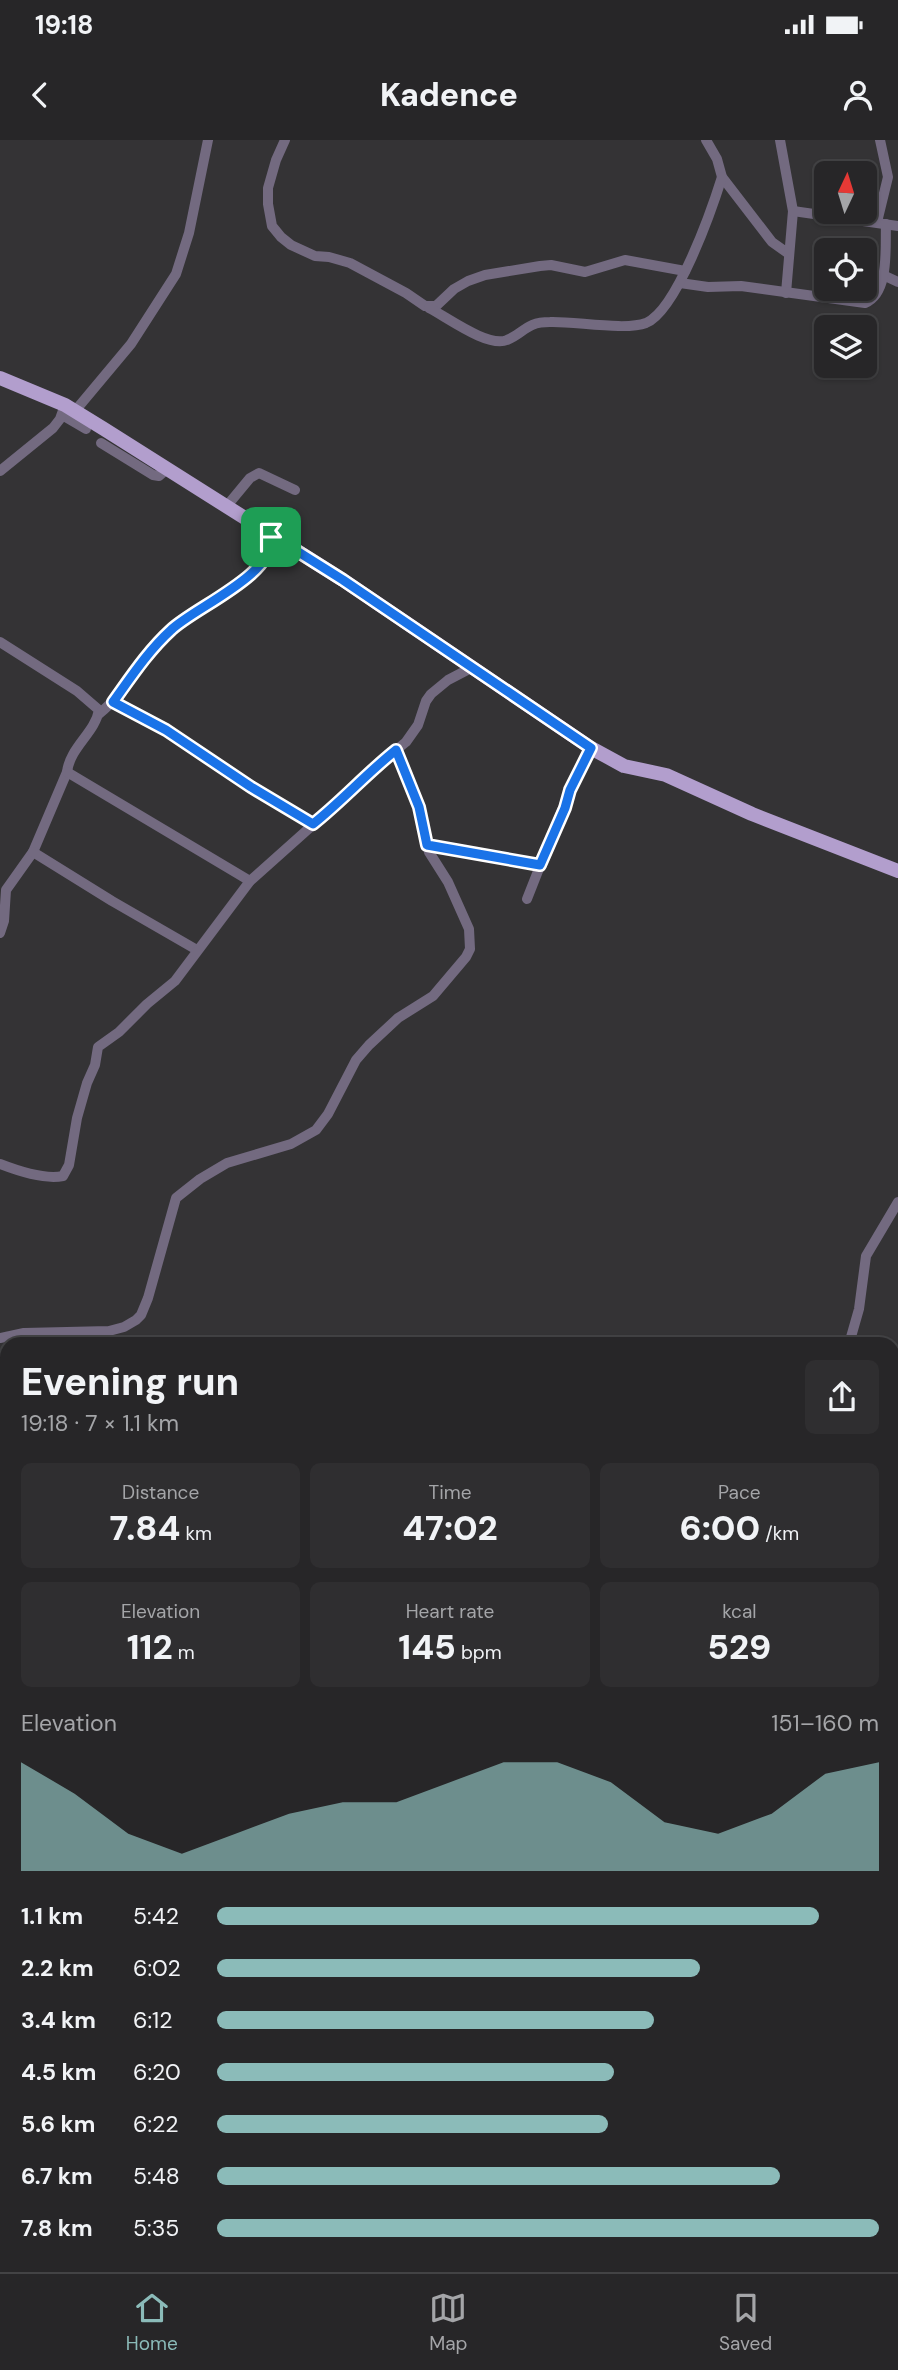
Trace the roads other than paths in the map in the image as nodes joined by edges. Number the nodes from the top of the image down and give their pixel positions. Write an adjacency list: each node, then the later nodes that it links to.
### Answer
1 (208, 140): 17 (street)
2 (285, 140): 15 (street)
3 (706, 140): 6 (street)
4 (780, 140): 7 (street)
5 (880, 140): 8 (street)
6 (722, 177): 9 (street); 10 (street)
7 (793, 211): 8 (street); 9 (street)
8 (887, 224): 11 (street)
9 (789, 254): 14 (street)
10 (685, 271): 13 (street); 15 (street)
11 (883, 275): 12 (street); 14 (street)
12 (898, 282)
13 (680, 283): 14 (street); 15 (street)
14 (786, 293)
15 (429, 308)
16 (0, 378): 17 (main road)
17 (67, 410): 18 (street); 20 (main road); 21 (street)
18 (86, 429)
19 (101, 443): 20 (street)
20 (167, 469): 23 (main road)
21 (0, 471)
22 (295, 490): 23 (street)
23 (226, 507): 24 (main road)
24 (265, 531): 26 (main road); 27 (street)
25 (0, 642): 28 (street)
26 (471, 668): 29 (main road); 30 (street)
27 (113, 702): 28 (street); 32 (street)
28 (99, 713): 31 (street)
29 (591, 748): 35 (street); 36 (main road)
30 (396, 750): 32 (street); 33 (street)
31 (66, 772): 34 (street); 37 (street)
32 (313, 824): 37 (street)
33 (427, 845): 35 (street); 44 (street)
34 (33, 852): 38 (street); 41 (street)
35 (540, 865): 39 (street)
36 (898, 871)
37 (250, 881): 41 (street)
38 (3, 889): 40 (street)
39 (527, 900)
40 (0, 933)
41 (197, 950): 42 (street)
42 (0, 1164)
43 (898, 1202): 45 (street)
44 (5, 1337)
45 (851, 1337)

